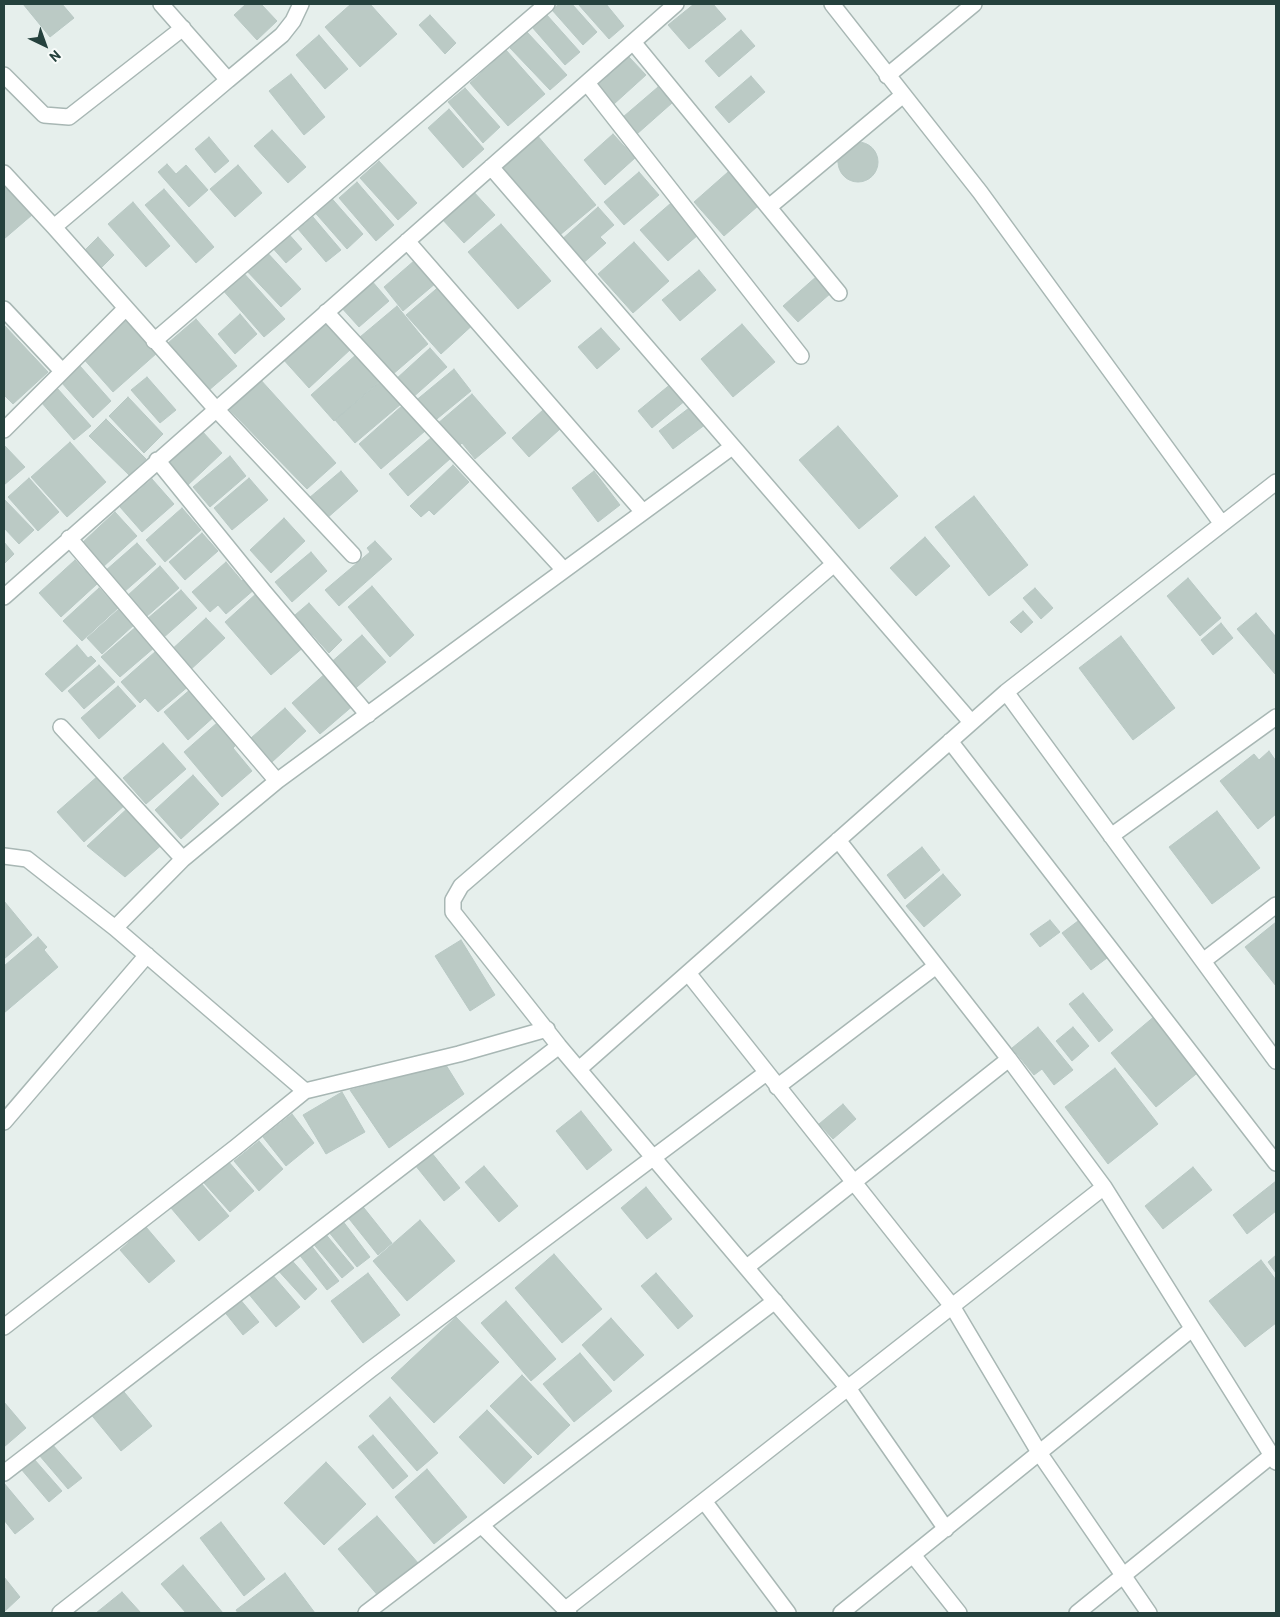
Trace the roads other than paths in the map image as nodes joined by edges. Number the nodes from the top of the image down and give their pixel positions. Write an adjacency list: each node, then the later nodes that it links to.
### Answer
1 (161, 4): 7 (street)
2 (302, 4): 11 (street)
3 (547, 4): 23 (street)
4 (676, 4): 8 (street)
5 (832, 4): 10 (street)
6 (974, 4): 10 (street)
7 (183, 28): 9 (street); 11 (street)
8 (633, 42): 12 (street); 16 (street)
9 (4, 75)
10 (887, 76): 13 (street)
11 (228, 80): 17 (street)
12 (587, 82): 14 (street); 24 (street)
13 (903, 95): 16 (street); 32 (street)
14 (491, 167): 18 (street); 28 (street)
15 (4, 174): 17 (street)
16 (769, 207): 19 (street)
17 (54, 226): 21 (street)
18 (408, 241): 22 (street); 31 (street)
19 (839, 292)
20 (4, 308): 25 (street)
21 (126, 308): 23 (street); 25 (street)
22 (326, 312): 26 (street); 36 (street)
23 (154, 341): 26 (street)
24 (801, 356)
25 (62, 372): 27 (street)
26 (215, 408): 29 (street); 34 (street)
27 (5, 425)
28 (732, 447): 31 (street); 35 (street)
29 (157, 460): 33 (street); 39 (street)
30 (1276, 482): 32 (street)
31 (643, 512): 36 (street)
32 (1222, 524): 38 (street)
33 (69, 538): 37 (street); 44 (street)
34 (353, 555)
35 (834, 564): 41 (street); 55 (street)
36 (564, 570): 39 (street)
37 (4, 597)
38 (1006, 692): 41 (street); 45 (street)
39 (368, 715): 44 (street)
40 (1276, 717): 45 (street)
41 (971, 722): 43 (street)
42 (61, 727): 48 (street)
43 (950, 741): 46 (street); 65 (street)
44 (277, 781): 48 (street)
45 (1111, 836): 52 (street)
46 (838, 840): 53 (street); 54 (street)
47 (4, 856): 50 (street)
48 (183, 859): 50 (street)
49 (1276, 905): 52 (street)
50 (115, 928): 51 (street)
51 (147, 955): 62 (street); 63 (street)
52 (1204, 961): 58 (street)
53 (936, 966): 57 (street); 61 (street)
54 (688, 973): 59 (street); 60 (street)
55 (548, 1029): 56 (street); 62 (street)
56 (560, 1046): 59 (street); 76 (street)
57 (1009, 1059): 66 (street); 67 (street)
58 (1276, 1062)
59 (578, 1069): 64 (street)
60 (766, 1073): 61 (street); 64 (street)
61 (777, 1087): 66 (street)
62 (305, 1091): 71 (street)
63 (5, 1116)
64 (653, 1157): 68 (street); 84 (street)
65 (1276, 1162)
66 (853, 1183): 68 (street); 70 (street)
67 (1104, 1187): 70 (street); 72 (street)
68 (746, 1267): 69 (street)
69 (775, 1301): 73 (street); 78 (street)
70 (952, 1306): 73 (street); 74 (street)
71 (4, 1327)
72 (1192, 1329): 74 (street); 75 (street)
73 (848, 1388): 77 (street); 79 (street)
74 (1040, 1454): 79 (street); 81 (street)
75 (1274, 1459): 81 (street)
76 (4, 1473)
77 (704, 1501): 82 (street); 83 (street)
78 (481, 1526): 82 (street); 85 (street)
79 (946, 1529): 80 (street)
80 (913, 1555): 86 (street); 87 (street)
81 (1122, 1576): 88 (street); 89 (street)
82 (568, 1611)
83 (782, 1611)
84 (60, 1613)
85 (366, 1613)
86 (841, 1613)
87 (959, 1613)
88 (1077, 1613)
89 (1150, 1613)

